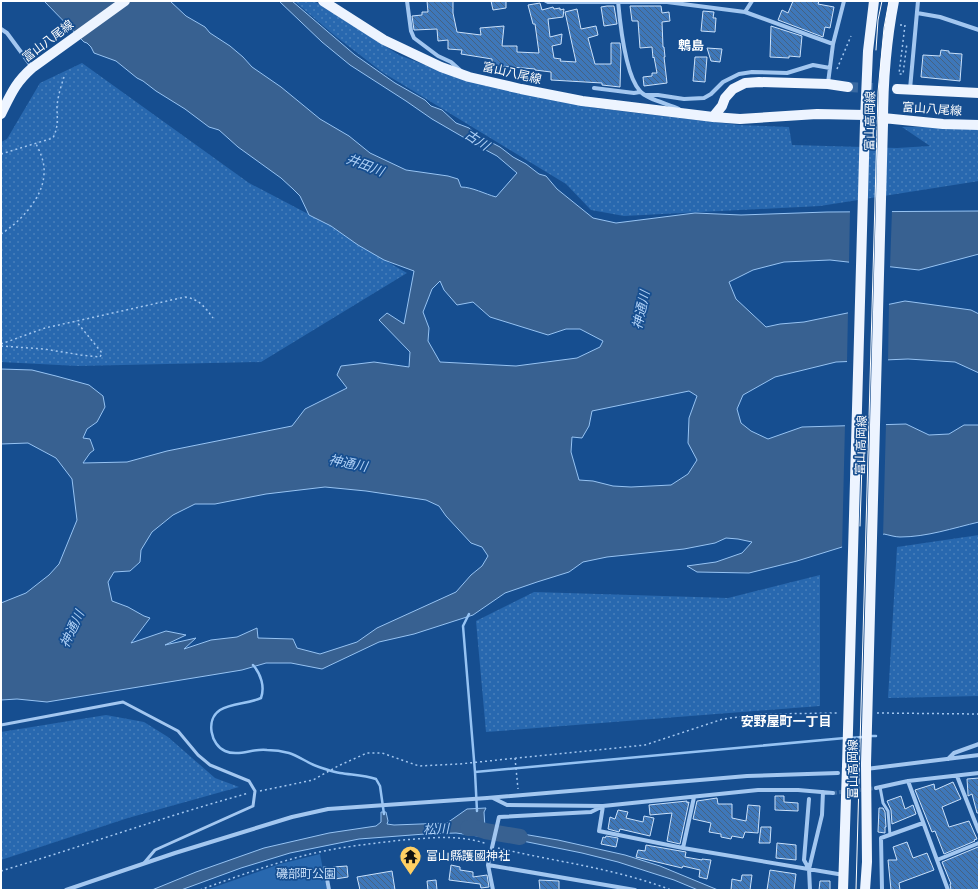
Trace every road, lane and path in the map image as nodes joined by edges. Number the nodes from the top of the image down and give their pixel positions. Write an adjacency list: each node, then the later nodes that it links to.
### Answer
1 (125, 1): 20 (main road, 富山八尾線)
2 (323, 1): 24 (main road, 富山八尾線)
3 (408, 1): 24 (street)
4 (546, 1): 11 (street)
5 (618, 1): 11 (street); 12 (street); 30 (street)
6 (752, 1): 12 (street)
7 (844, 1): 19 (street)
8 (874, 1): 36 (main road, 富山高岡線)
9 (894, 1): 37 (main road, 富山高岡線)
10 (918, 1): 13 (street)
11 (565, 2)
12 (745, 12): 19 (street)
13 (917, 13): 16 (street); 29 (street)
14 (898, 24): 18 (path)
15 (1, 29): 20 (street)
16 (979, 30)
17 (851, 36): 22 (path)
18 (907, 43)
19 (833, 44): 21 (street)
20 (32, 68): 33 (main road, 富山八尾線)
21 (830, 68): 25 (street); 32 (street)
22 (837, 70)
23 (64, 77): 39 (path)
24 (469, 77): 34 (main road, 富山八尾線)
25 (828, 84): 26 (main road); 35 (main road)
26 (848, 86)
27 (594, 88): 30 (street)
28 (897, 88): 29 (main road, 富山八尾線)
29 (910, 89): 31 (main road, 富山八尾線)
30 (640, 92): 32 (street)
31 (979, 93)
32 (646, 95): 34 (street)
33 (1, 114)
34 (691, 115): 35 (main road, 富山八尾線)
35 (713, 117): 36 (main road, 富山八尾線)
36 (865, 119): 79 (main road, 富山高岡線, bridge)
37 (883, 121): 38 (main road, 富山八尾線); 53 (main road, 富山高岡線, bridge)
38 (979, 125)
39 (36, 144): 40 (path); 41 (path)
40 (1, 154)
41 (1, 234)
42 (213, 318): 43 (path)
43 (76, 321): 44 (path); 44 (path)
44 (1, 345)
45 (841, 713): 51 (path)
46 (873, 713): 47 (path)
47 (979, 714)
48 (1, 725): 59 (lane)
49 (979, 744): 52 (street)
50 (979, 755): 52 (street)
51 (515, 758): 59 (path); 62 (path)
52 (948, 759): 53 (street)
53 (866, 767): 88 (main road, 富山高岡線)
54 (838, 773): 62 (street)
55 (979, 773): 56 (street)
56 (957, 776): 57 (street); 68 (street)
57 (908, 781): 58 (street); 67 (street)
58 (878, 787): 69 (lane)
59 (255, 791): 74 (lane); 78 (path)
60 (823, 792): 61 (street); 63 (street); 77 (street)
61 (833, 793)
62 (518, 795): 64 (street)
63 (694, 797): 66 (street); 72 (street)
64 (492, 798): 66 (street); 74 (street)
65 (809, 800): 77 (street)
66 (603, 806): 71 (street); 72 (street)
67 (923, 823): 69 (street); 73 (street)
68 (979, 832)
69 (890, 835): 89 (street)
70 (979, 843): 73 (street)
71 (492, 846): 75 (street); 81 (path); 85 (path)
72 (683, 848): 77 (street)
73 (937, 860): 90 (street)
74 (142, 864): 80 (street)
75 (488, 865): 83 (street); 84 (street)
76 (326, 868): 82 (street)
77 (810, 869): 79 (street); 86 (street)
78 (1, 871)
79 (844, 875): 87 (main road, 富山高岡線)
80 (66, 890)
81 (200, 890)
82 (329, 890)
83 (493, 890)
84 (635, 890)
85 (671, 890)
86 (810, 890)
87 (843, 890)
88 (865, 890)
89 (882, 890)
90 (948, 890)

